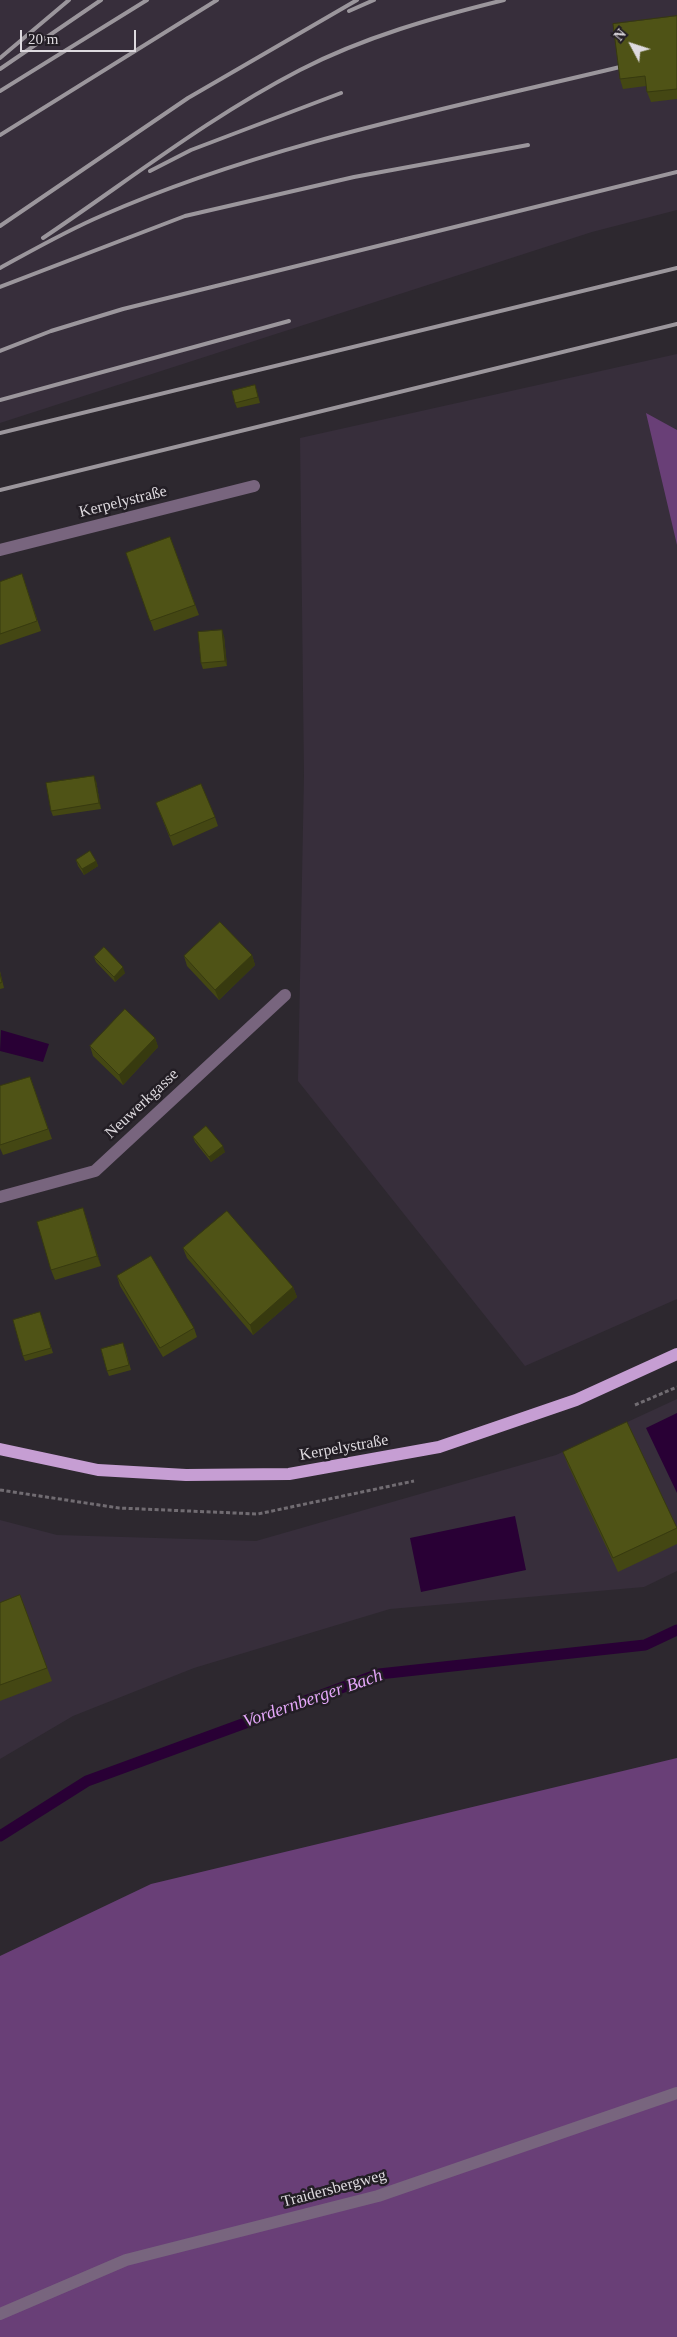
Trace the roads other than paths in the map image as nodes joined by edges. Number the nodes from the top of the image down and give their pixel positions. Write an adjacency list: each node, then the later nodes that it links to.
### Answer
1 (254, 486): 2 (street, Kerpelystraße)
2 (0, 550)
3 (285, 995): 4 (street, Neuwerkgasse)
4 (0, 1197)
5 (677, 1354): 6 (main road, Kerpelystraße)
6 (0, 1448)
7 (677, 2094): 8 (street, Traidersbergweg)
8 (0, 2314)

